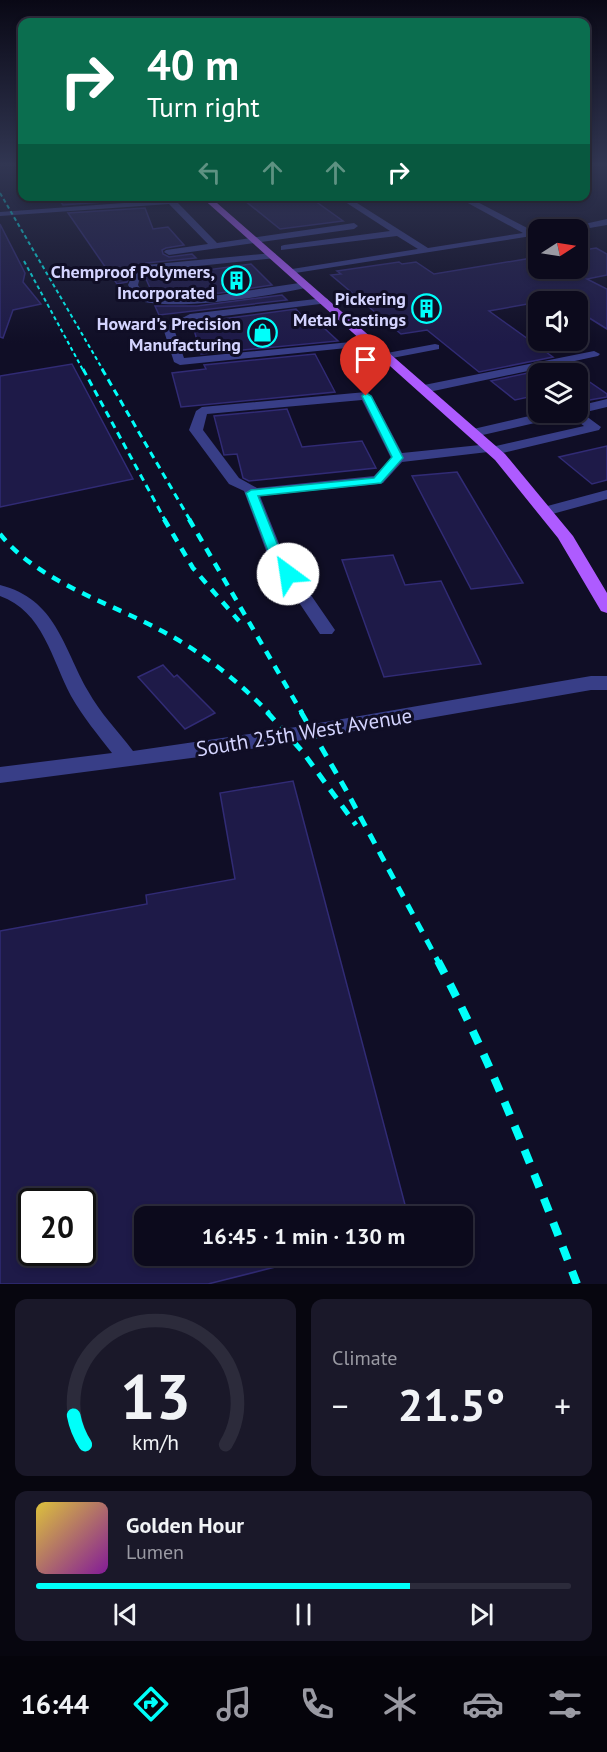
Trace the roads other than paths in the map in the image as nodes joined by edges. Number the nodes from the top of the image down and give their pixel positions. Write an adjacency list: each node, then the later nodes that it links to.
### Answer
1 (192, 223): 10 (street)
2 (236, 223): 9 (main road)
3 (382, 223): 7 (street)
4 (513, 223): 6 (street)
5 (354, 226): 9 (street)
6 (528, 230)
7 (398, 233): 11 (street); 13 (street)
8 (528, 235): 11 (street)
9 (255, 241): 10 (street); 13 (main road)
10 (215, 246): 12 (street)
11 (427, 251): 14 (street)
12 (169, 252)
13 (270, 254): 14 (main road); 15 (street)
14 (292, 272): 15 (main road)
15 (306, 285): 16 (main road)
16 (324, 301): 17 (main road); 17 (street)
17 (372, 343): 20 (main road)
18 (435, 347): 20 (street)
19 (594, 354): 21 (street)
20 (387, 356): 21 (main road)
21 (424, 389): 26 (main road)
22 (607, 403): 23 (street)
23 (588, 408)
24 (528, 421): 26 (street)
25 (588, 423): 27 (street)
26 (474, 433): 27 (main road)
27 (492, 450): 28 (street); 31 (main road)
28 (398, 458): 29 (street); 29 (street)
29 (251, 493): 34 (street)
30 (607, 494): 31 (street)
31 (545, 510): 33 (main road)
32 (0, 590): 36 (street)
33 (607, 607)
34 (326, 630)
35 (607, 683): 36 (street, South 25th West Avenue)
36 (128, 759): 37 (street, South 25th West Avenue)
37 (0, 775)

